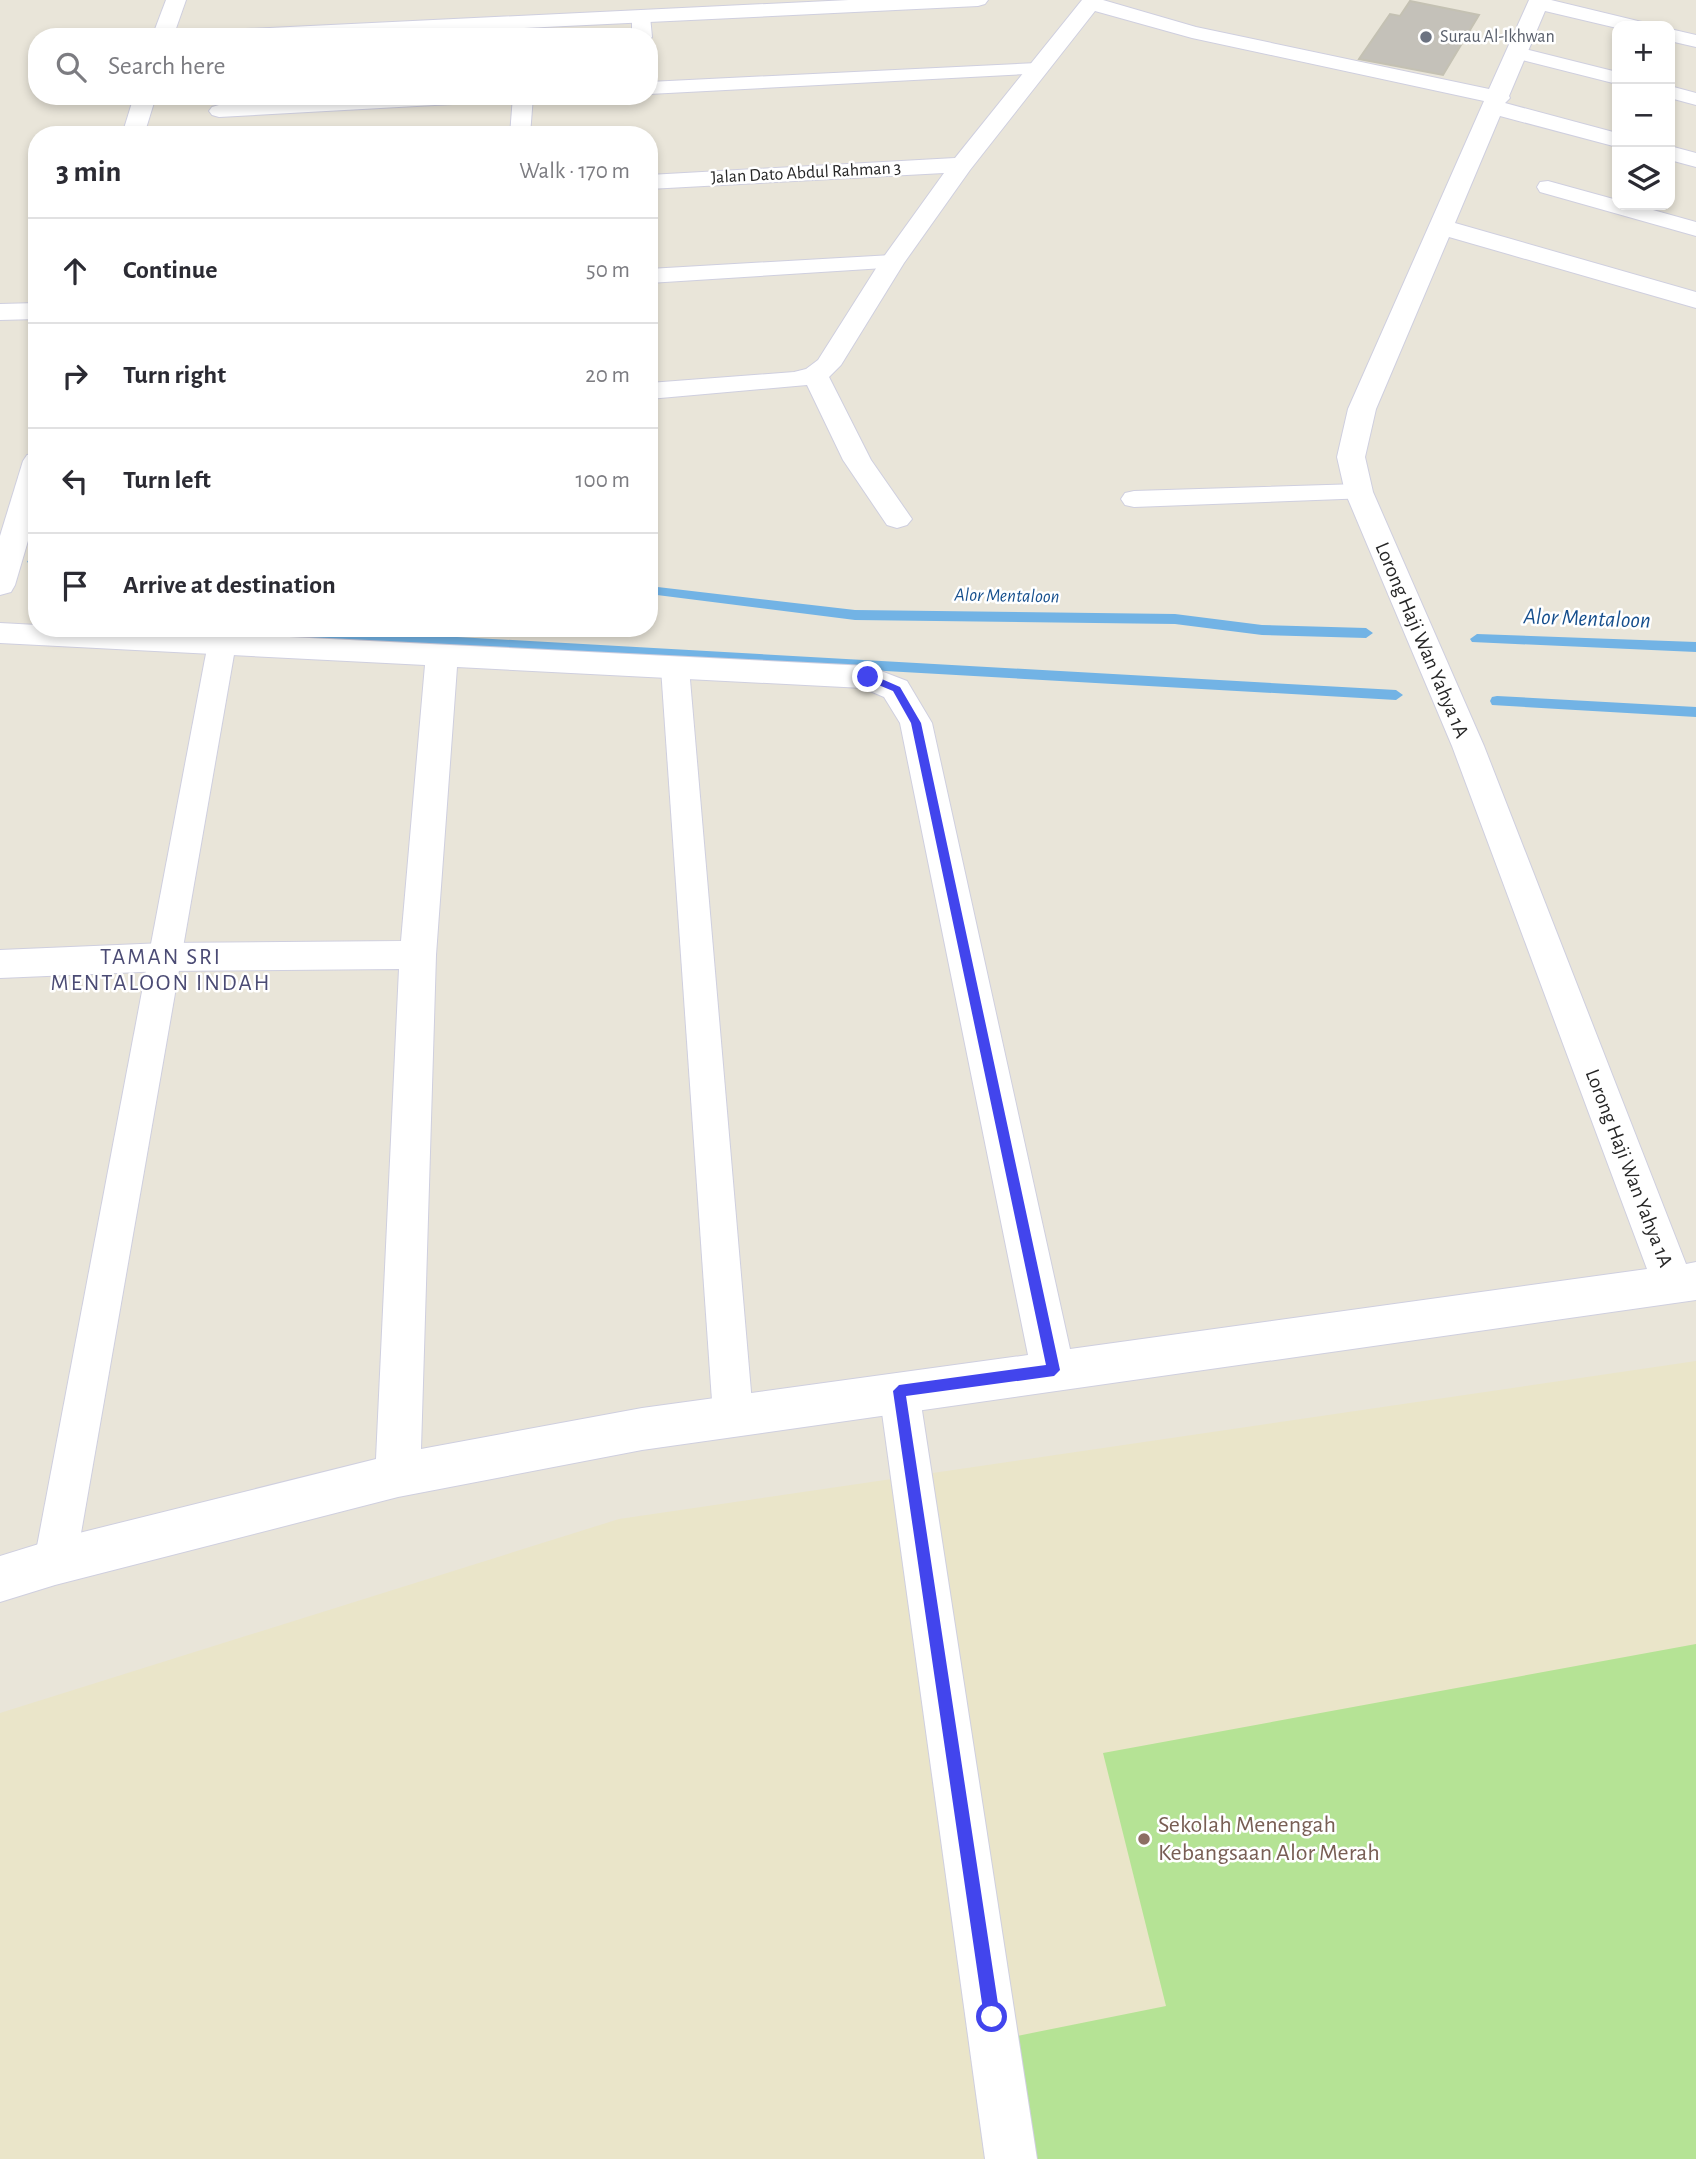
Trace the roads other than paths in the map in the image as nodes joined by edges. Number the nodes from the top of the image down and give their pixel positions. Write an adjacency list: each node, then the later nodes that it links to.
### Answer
1 (176, 0): 11 (street)
2 (475, 0): 9 (street)
3 (978, 0): 4 (street)
4 (925, 1): 7 (street)
5 (1092, 1): 16 (street); 21 (street)
6 (1539, 1): 8 (street); 15 (street, Lorong Haji Wan Yahya 1A)
7 (669, 7): 10 (street)
8 (1616, 21)
9 (475, 24): 10 (street); 12 (street)
10 (641, 26)
11 (165, 28)
12 (392, 28)
13 (1675, 36): 14 (street)
14 (1696, 41)
15 (1517, 53): 17 (lane); 21 (street, Lorong Haji Wan Yahya 1A)
16 (1037, 69): 18 (lane); 31 (street)
17 (1612, 77)
18 (658, 88)
19 (1675, 93): 20 (lane)
20 (1696, 99)
21 (1497, 102): 28 (street); 34 (street, Lorong Haji Wan Yahya 1A)
22 (142, 105): 26 (street)
23 (327, 105): 25 (lane)
24 (522, 105): 27 (lane)
25 (219, 111)
26 (136, 126)
27 (521, 126)
28 (1612, 138)
29 (1675, 154): 30 (street)
30 (1696, 160)
31 (962, 165): 32 (street, Jalan Dato Abdul Rahman 3); 36 (street)
32 (658, 182)
33 (1548, 187): 35 (lane)
34 (1442, 227): 38 (street); 44 (street, Lorong Haji Wan Yahya 1A)
35 (1696, 229)
36 (892, 262): 37 (lane); 41 (street)
37 (658, 275)
38 (1696, 300)
39 (28, 311): 40 (street)
40 (0, 312)
41 (815, 375): 42 (street); 46 (street)
42 (658, 390)
43 (28, 491): 47 (street)
44 (1359, 492): 45 (lane); 57 (street, Lorong Haji Wan Yahya 1A)
45 (1134, 499)
46 (897, 519)
47 (0, 585)
48 (0, 633): 49 (street)
49 (28, 634)
50 (89, 637): 51 (street)
51 (222, 643): 52 (street); 55 (lane)
52 (442, 655): 53 (street); 54 (street)
53 (675, 668): 58 (street); 60 (lane)
54 (418, 955): 55 (street); 61 (street)
55 (164, 957): 56 (street); 62 (lane)
56 (0, 964)
57 (1684, 1283): 58 (street)
58 (1054, 1370): 59 (street)
59 (899, 1391): 60 (street); 64 (lane)
60 (733, 1415): 61 (street)
61 (398, 1475): 62 (street)
62 (55, 1562): 63 (street)
63 (0, 1579)
64 (1012, 2159)

